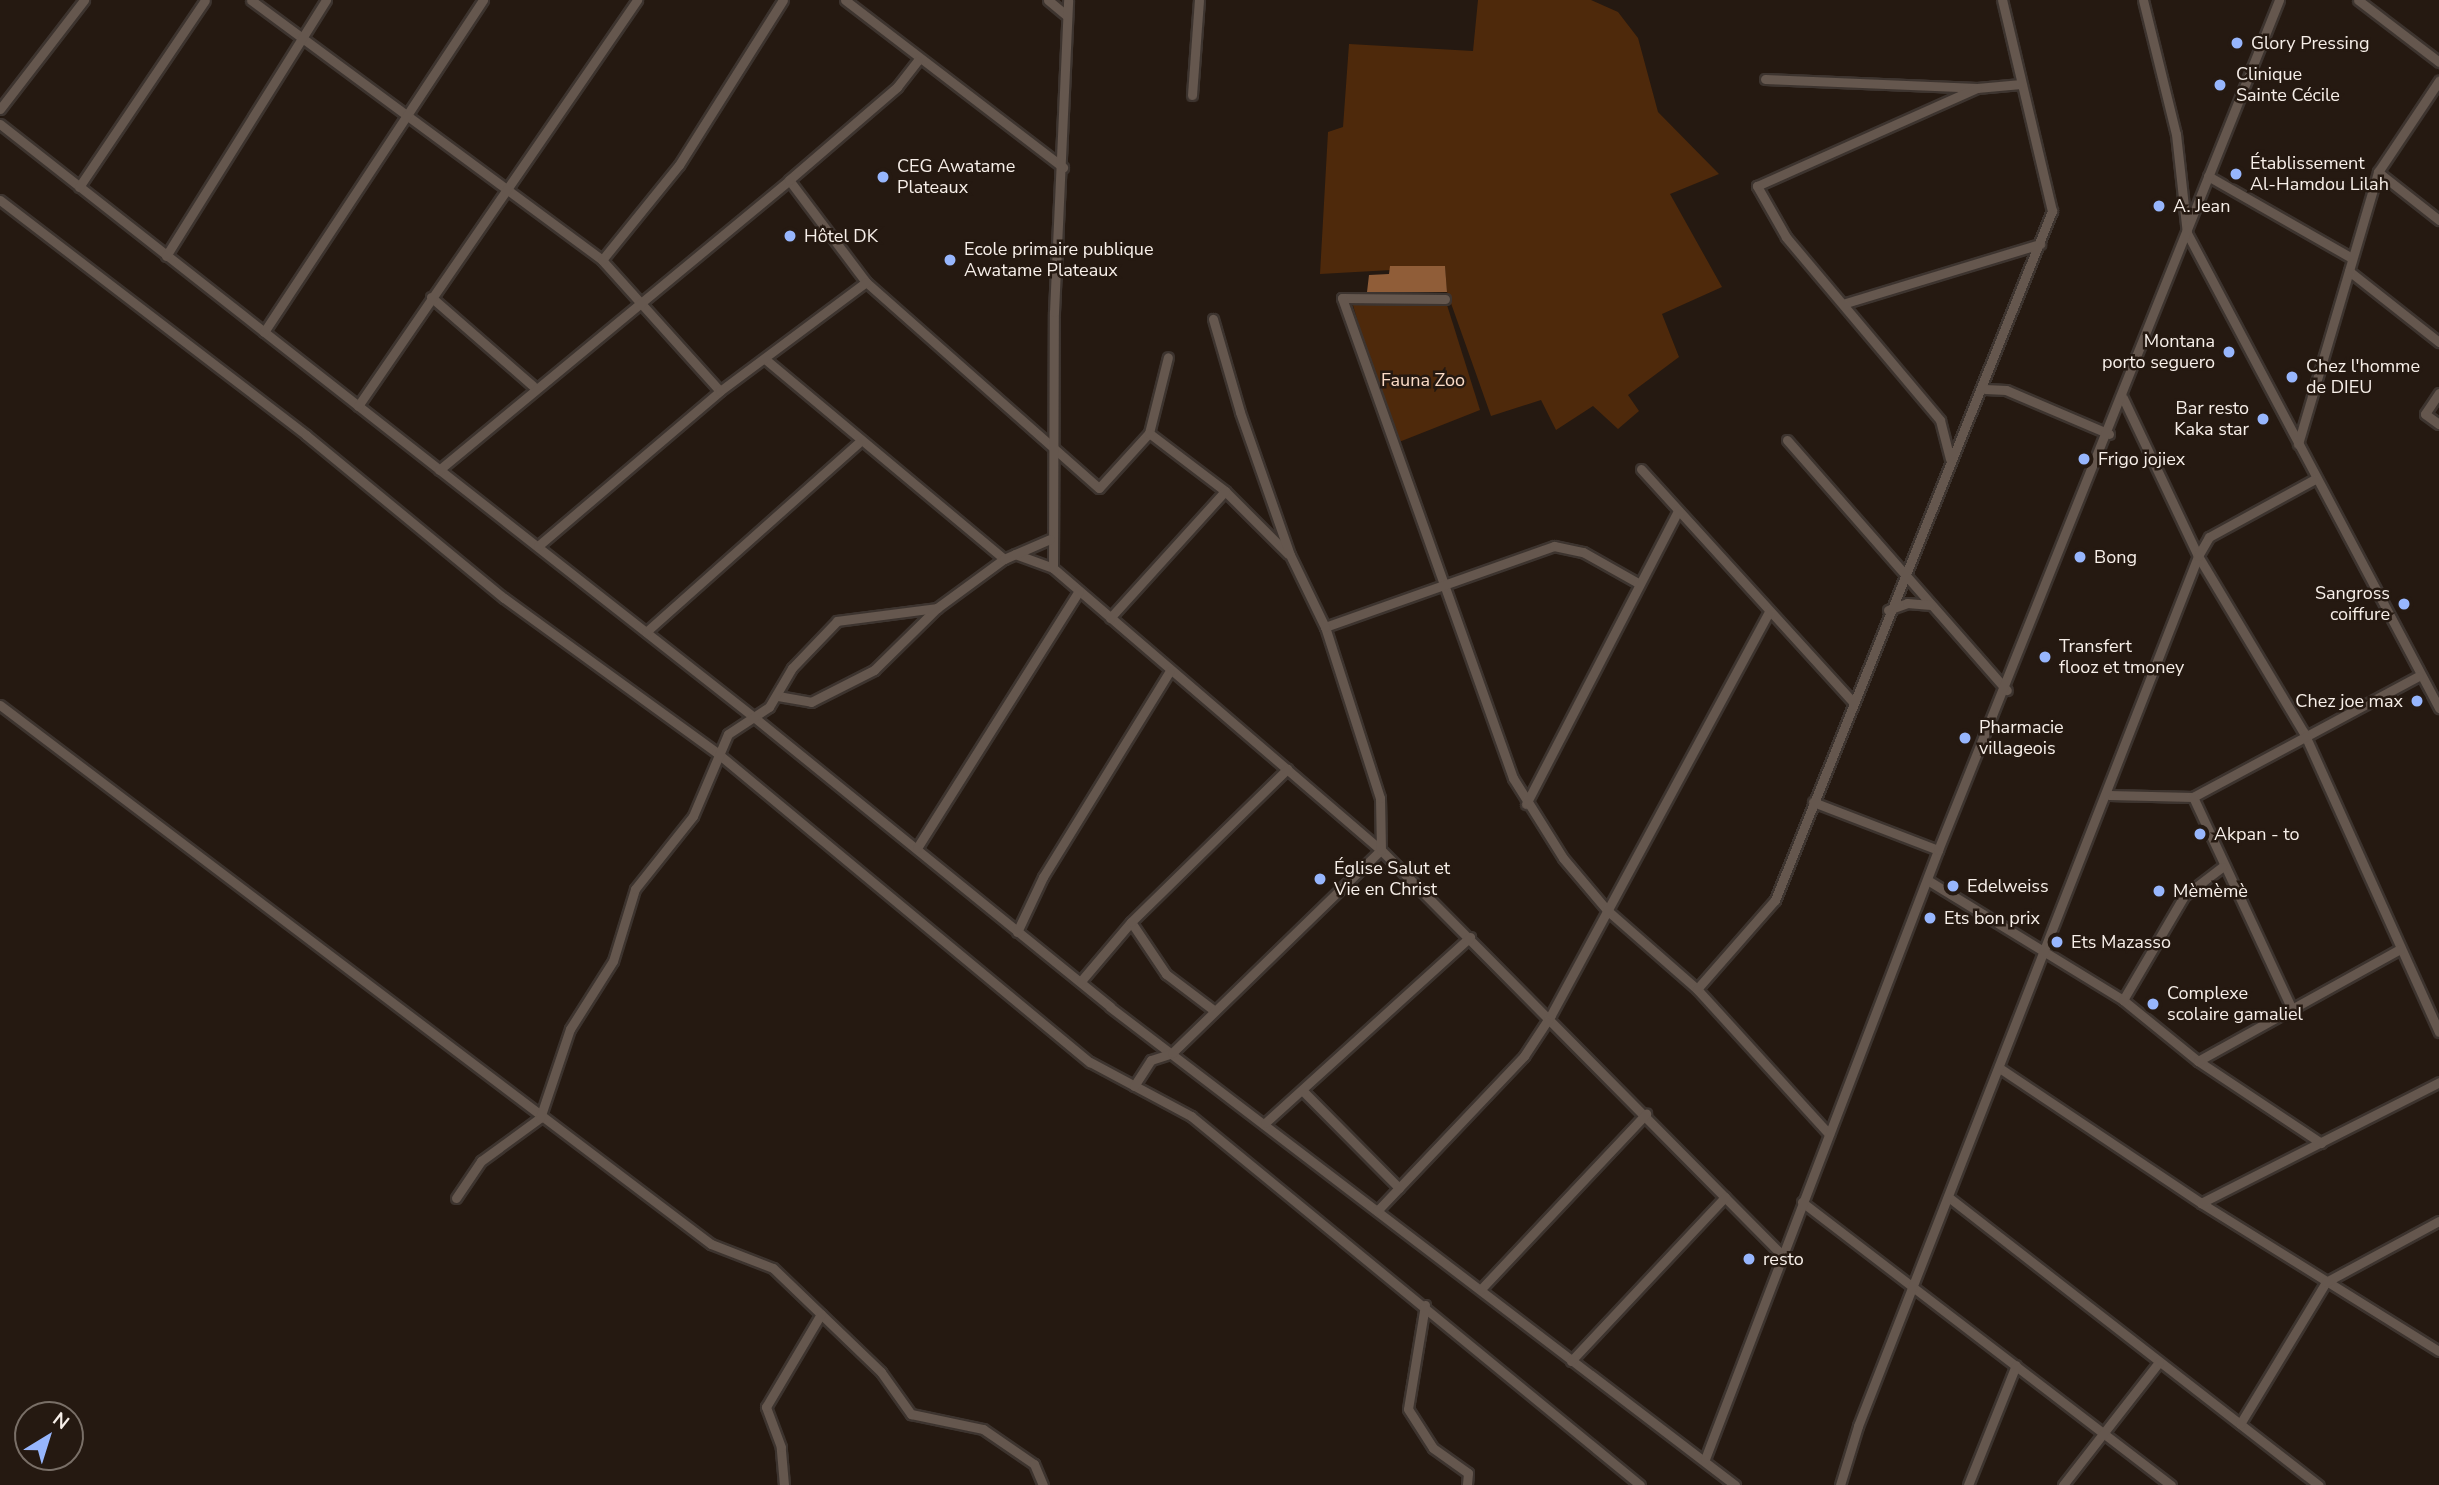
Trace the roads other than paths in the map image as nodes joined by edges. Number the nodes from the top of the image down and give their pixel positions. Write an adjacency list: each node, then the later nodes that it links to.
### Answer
1 (84, 0): 25 (street)
2 (205, 0): 32 (street)
3 (251, 0): 17 (street)
4 (326, 0): 17 (street)
5 (482, 0): 26 (street)
6 (637, 0): 33 (street)
7 (783, 0): 40 (street)
8 (845, 0): 18 (street)
9 (1048, 0): 16 (street)
10 (1068, 0): 16 (street)
11 (1199, 0): 24 (street)
12 (2002, 0): 22 (street)
13 (2143, 0): 36 (street)
14 (2279, 0): 30 (street)
15 (2358, 0): 19 (street)
16 (1067, 16): 28 (street)
17 (299, 36): 26 (street); 38 (street)
18 (918, 61): 28 (street); 31 (street)
19 (2439, 62)
20 (1765, 79): 23 (street)
21 (2439, 81): 29 (street)
22 (2021, 84): 23 (street); 37 (street)
23 (1977, 88): 46 (street)
24 (1192, 95)
25 (0, 109)
26 (404, 112): 33 (street); 48 (street)
27 (0, 124): 32 (street)
28 (1063, 167): 64 (street)
29 (2378, 172): 35 (street); 39 (street)
30 (2208, 176): 36 (street); 39 (street)
31 (789, 180): 42 (street); 45 (street)
32 (79, 187): 38 (street)
33 (510, 188): 40 (street); 43 (street)
34 (0, 200): 98 (street)
35 (2439, 220)
36 (2187, 233): 56 (street); 63 (street)
37 (2040, 244): 46 (street); 53 (street)
38 (166, 256): 48 (street)
39 (2350, 257): 41 (street)
40 (602, 260): 45 (street)
41 (2349, 271): 49 (street); 63 (street)
42 (866, 282): 51 (street); 64 (street)
43 (431, 297): 52 (street); 57 (street)
44 (1445, 299): 80 (street)
45 (643, 301): 52 (street); 54 (street)
46 (1846, 303): 65 (street)
47 (1213, 319): 74 (street)
48 (264, 332): 57 (street)
49 (2439, 342)
50 (1168, 357): 59 (street)
51 (765, 359): 54 (street); 62 (street)
52 (533, 386): 66 (street)
53 (1985, 389): 60 (street); 65 (street)
54 (720, 391): 72 (street)
55 (2439, 393): 58 (street)
56 (2123, 398): 60 (street); 75 (street)
57 (358, 406): 66 (street)
58 (2439, 424)
59 (1149, 433): 64 (street); 69 (street)
60 (2109, 434): 91 (street)
61 (1787, 440): 78 (street)
62 (858, 443): 76 (street); 88 (street)
63 (2298, 444): 68 (street)
64 (1052, 452): 71 (street)
65 (1950, 459): 78 (street)
66 (439, 470): 72 (street)
67 (1641, 470): 70 (street)
68 (2315, 479): 75 (street); 90 (street)
69 (1225, 491): 74 (street); 86 (street)
70 (1678, 511): 79 (street); 85 (street)
71 (1051, 539): 73 (street); 77 (street)
72 (538, 547): 88 (street)
73 (1015, 554): 76 (street); 77 (street)
74 (1290, 555): 87 (street)
75 (2198, 556): 97 (street); 100 (street)
76 (1004, 559): 83 (street)
77 (1053, 568): 81 (street)
78 (1903, 574): 82 (street); 84 (street)
79 (1640, 584): 80 (street); 103 (street)
80 (1444, 589): 87 (street); 103 (street)
81 (1079, 592): 86 (street); 104 (street)
82 (1931, 605): 84 (street); 91 (street)
83 (937, 608): 92 (street); 92 (street)
84 (1888, 610): 93 (street)
85 (1769, 612): 93 (street); 109 (street)
86 (1110, 618): 89 (street)
87 (1325, 627): 105 (street)
88 (646, 632): 96 (street)
89 (1169, 672): 99 (street); 111 (street)
90 (2420, 676): 95 (street); 97 (street)
91 (2007, 690): 106 (street)
92 (778, 696): 96 (street)
93 (1853, 702): 102 (street)
94 (0, 705): 129 (street)
95 (2439, 708)
96 (755, 718): 98 (street); 104 (street)
97 (2304, 733): 101 (street); 113 (street)
98 (716, 752): 126 (street); 129 (street)
99 (1287, 769): 105 (street); 110 (street)
100 (2109, 795): 101 (street); 114 (street)
101 (2193, 797): 107 (street)
102 (1813, 802): 106 (street); 116 (street)
103 (1526, 804): 109 (street)
104 (917, 848): 111 (street)
105 (1381, 850): 112 (street); 119 (street)
106 (1938, 850): 108 (street)
107 (2222, 867): 117 (street); 118 (street)
108 (1929, 881): 114 (street); 131 (street)
109 (1607, 910): 116 (street); 120 (street)
110 (1131, 922): 115 (street); 119 (street)
111 (1017, 932): 115 (street)
112 (1470, 937): 120 (street); 127 (street)
113 (2400, 949): 118 (street); 121 (street)
114 (2047, 953): 117 (street); 124 (street)
115 (1081, 981): 122 (street)
116 (1697, 989): 131 (street)
117 (2123, 1000): 123 (street)
118 (2292, 1009): 123 (street)
119 (1215, 1011): 122 (street)
120 (1551, 1015): 128 (street); 133 (street)
121 (2439, 1032)
122 (1172, 1053): 126 (street); 130 (street)
123 (2198, 1061): 132 (street)
124 (2001, 1069): 136 (street); 138 (street)
125 (2439, 1082): 132 (street)
126 (1134, 1086): 145 (street)
127 (1304, 1092): 130 (street); 133 (street)
128 (1646, 1114): 134 (street); 144 (street)
129 (540, 1118): 135 (street); 146 (street)
130 (1265, 1123): 139 (street)
131 (1829, 1134): 137 (street)
132 (2321, 1143): 138 (street)
133 (1399, 1188): 139 (street)
134 (1725, 1197): 141 (street); 148 (street)
135 (456, 1198)
136 (1951, 1199): 143 (street); 149 (street)
137 (1802, 1202): 141 (street); 143 (street)
138 (2201, 1203): 142 (street)
139 (1377, 1211): 144 (street)
140 (2439, 1221): 142 (street)
141 (1782, 1255): 153 (street)
142 (2326, 1283): 147 (street); 151 (street)
143 (1917, 1284): 150 (street); 159 (street)
144 (1481, 1289): 148 (street)
145 (1425, 1305): 156 (street); 157 (street)
146 (821, 1314): 154 (street); 155 (street)
147 (2439, 1351)
148 (1571, 1361): 153 (street)
149 (2159, 1362): 151 (street); 152 (street)
150 (2016, 1365): 152 (street); 160 (street)
151 (2240, 1424): 163 (street)
152 (2104, 1433): 161 (street); 162 (street)
153 (1705, 1459): 158 (street)
154 (784, 1485)
155 (1044, 1485)
156 (1467, 1485)
157 (1640, 1485)
158 (1735, 1485)
159 (1840, 1485)
160 (1968, 1485)
161 (2063, 1485)
162 (2171, 1485)
163 (2319, 1485)

